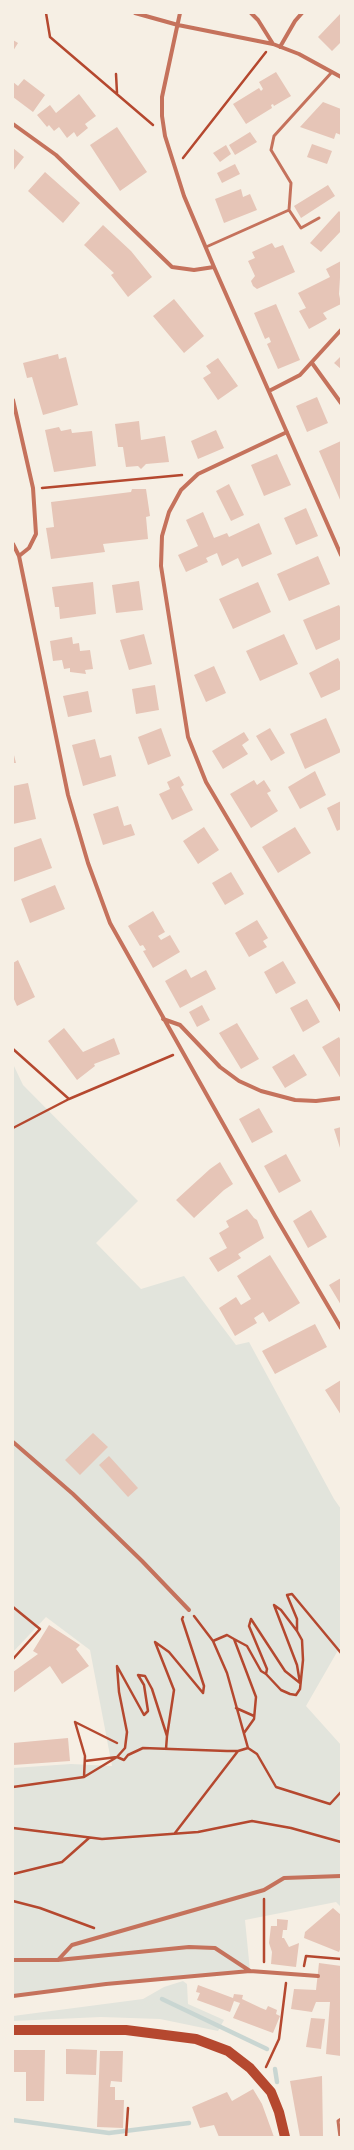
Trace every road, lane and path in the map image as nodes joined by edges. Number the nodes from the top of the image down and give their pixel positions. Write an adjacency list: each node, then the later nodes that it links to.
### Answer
1 (46, 13): 12 (path)
2 (135, 13): 6 (street)
3 (180, 13): 6 (street)
4 (250, 13): 7 (street)
5 (302, 13): 8 (street)
6 (178, 25): 7 (street); 14 (street)
7 (273, 44): 8 (street); 15 (path)
8 (280, 47): 9 (street)
9 (332, 72): 11 (street); 16 (lane)
10 (116, 74): 12 (path)
11 (341, 77)
12 (117, 94): 14 (path)
13 (13, 124): 19 (street)
14 (165, 136): 15 (street)
15 (175, 168): 18 (street)
16 (289, 210): 17 (lane); 18 (lane)
17 (319, 218)
18 (206, 247): 19 (street)
19 (214, 267): 22 (street)
20 (341, 330): 21 (street)
21 (312, 363): 22 (street); 24 (street)
22 (269, 391): 25 (street)
23 (13, 400): 27 (street)
24 (341, 403)
25 (287, 432): 26 (street); 29 (street)
26 (198, 474): 27 (path); 31 (street)
27 (33, 488): 30 (street)
28 (13, 544): 30 (street)
29 (341, 555)
30 (19, 556): 32 (street)
31 (341, 1010)
32 (163, 1018): 34 (street); 35 (street)
33 (13, 1049): 36 (path)
34 (182, 1049): 36 (path); 38 (street)
35 (341, 1098)
36 (68, 1100): 37 (path)
37 (13, 1128)
38 (341, 1328)
39 (13, 1442): 41 (street)
40 (13, 1607): 46 (path)
41 (189, 1610): 44 (path); 52 (path)
42 (297, 1631): 45 (path); 48 (path); 48 (path)
43 (234, 1639): 44 (path); 47 (path); 50 (path)
44 (213, 1641): 49 (path)
45 (341, 1652)
46 (13, 1659)
47 (266, 1674): 48 (path); 48 (path)
48 (300, 1683)
49 (236, 1708): 50 (path); 51 (path)
50 (254, 1716): 51 (path)
51 (244, 1734): 54 (path)
52 (167, 1736): 55 (path); 57 (path)
53 (117, 1744): 58 (path)
54 (248, 1748): 56 (path); 61 (path)
55 (166, 1749): 56 (path); 57 (path)
56 (238, 1751): 63 (path)
57 (117, 1757): 58 (path); 59 (path)
58 (85, 1761): 59 (path)
59 (84, 1777): 60 (path)
60 (13, 1787)
61 (341, 1792)
62 (13, 1828): 64 (path)
63 (175, 1834): 64 (path); 65 (path)
64 (89, 1838): 66 (path)
65 (341, 1842)
66 (13, 1874)
67 (341, 1876): 68 (street)
68 (264, 1890): 70 (street); 74 (path)
69 (13, 1901): 70 (path)
70 (112, 1934): 72 (street)
71 (13, 1960): 72 (street)
72 (58, 1960): 73 (street)
73 (250, 1972): 74 (street); 77 (street)
74 (264, 1973): 75 (street)
75 (287, 1975): 76 (street); 79 (path)
76 (318, 1976)
77 (13, 1996)
78 (13, 2030): 79 (main road)
79 (260, 2079): 83 (main road)
80 (128, 2108): 82 (path)
81 (341, 2119): 84 (lane)
82 (126, 2137)
83 (285, 2137)
84 (340, 2137)

